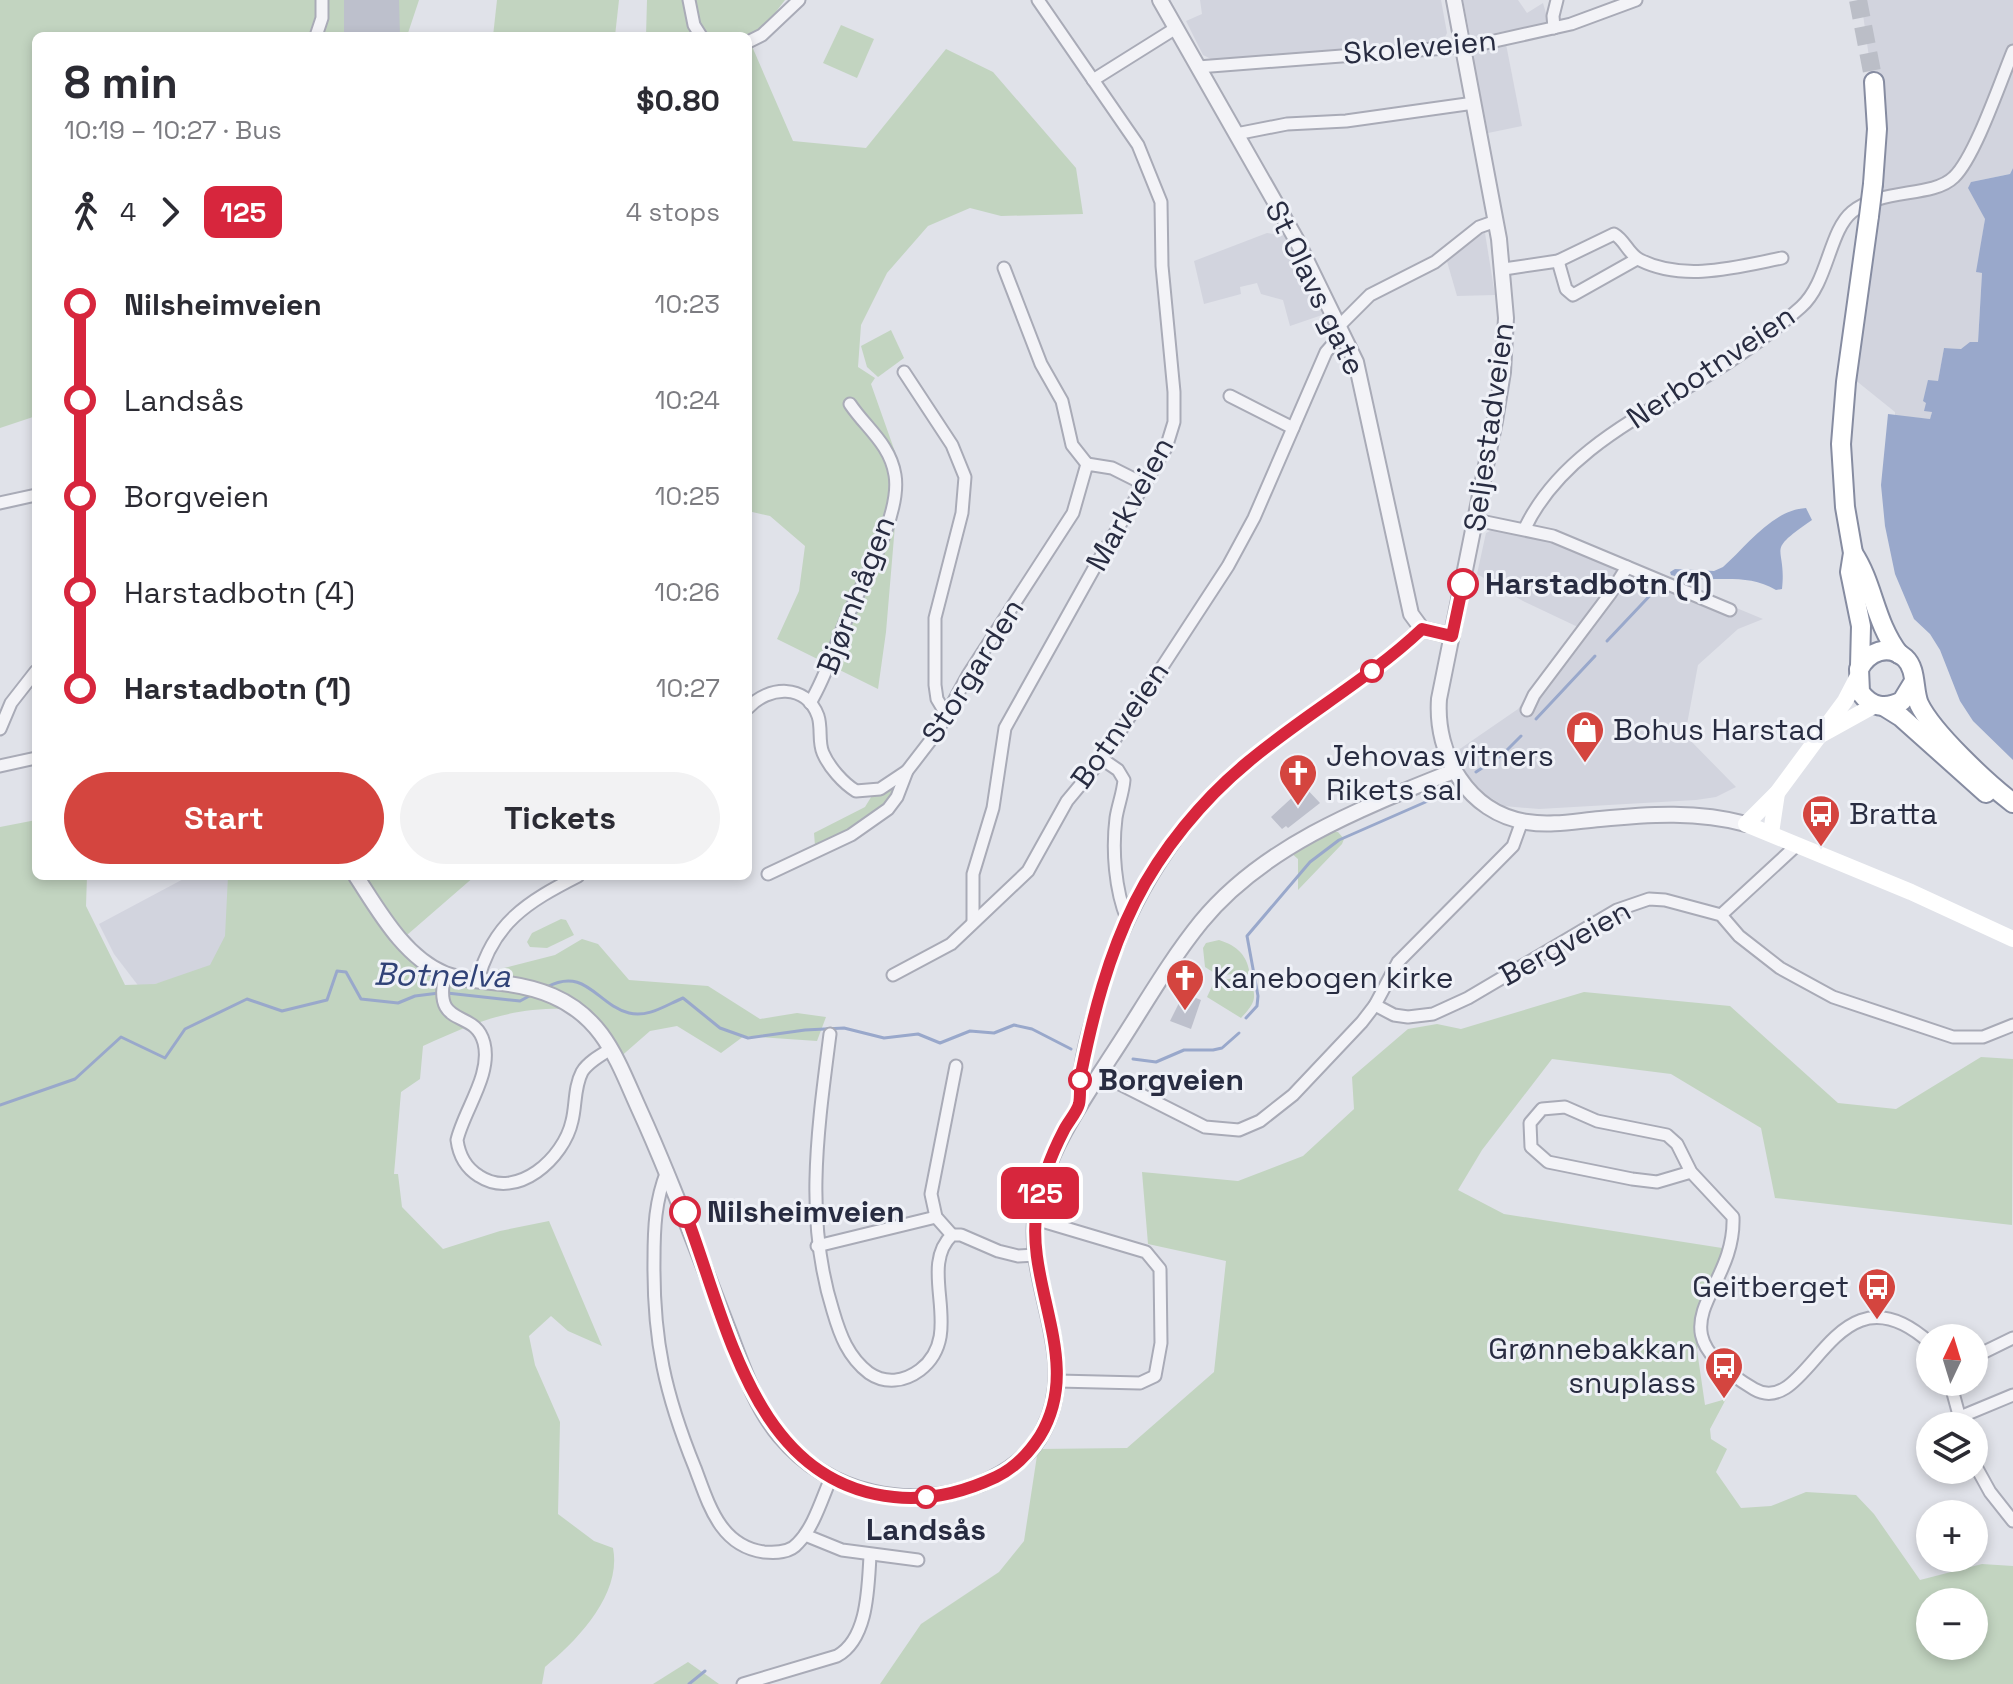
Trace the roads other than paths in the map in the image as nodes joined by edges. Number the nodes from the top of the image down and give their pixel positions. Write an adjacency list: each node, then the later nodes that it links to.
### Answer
1 (322, 0): 11 (street)
2 (689, 0): 12 (street)
3 (799, 0): 13 (street)
4 (1038, 0): 17 (street, Markveien)
5 (1160, 0): 9 (street, St Olavs gate)
6 (1454, 0): 14 (street, Seljestadveien)
7 (1557, 0): 10 (street)
8 (1636, 0): 10 (street, Skoleveien)
9 (1176, 28): 16 (street, St Olavs gate); 17 (street)
10 (1554, 28): 14 (street, Skoleveien)
11 (317, 32)
12 (698, 32)
13 (752, 40)
14 (1462, 45): 16 (street, Skoleveien); 19 (street, Seljestadveien)
15 (2013, 51): 21 (street)
16 (1198, 67): 20 (street, St Olavs gate)
17 (1093, 80): 34 (street, Markveien)
18 (1874, 82): 21 (highway)
19 (1474, 103): 20 (street); 22 (street, Seljestadveien)
20 (1236, 134): 28 (street, St Olavs gate)
21 (1877, 191): 38 (street, Nerbotnveien); 39 (highway, bridge)
22 (1496, 221): 27 (street, Seljestadveien); 28 (street, Botnveien)
23 (1782, 258): 24 (street)
24 (1637, 259): 25 (street); 25 (street)
25 (1558, 261): 27 (street)
26 (1004, 268): 33 (street)
27 (1504, 269): 37 (street, Seljestadveien)
28 (1342, 332): 32 (street, Botnveien); 42 (street, St Olavs gate)
29 (904, 372): 52 (street)
30 (1230, 396): 32 (street)
31 (850, 404): 48 (street, Bjørnhågen)
32 (1293, 428): 56 (street, Botnveien)
33 (1087, 464): 34 (street); 52 (street, Storgarden)
34 (1144, 484): 72 (street, Markveien)
35 (32, 496): 36 (street)
36 (0, 503)
37 (1476, 520): 38 (street); 43 (street, Seljestadveien)
38 (1525, 528): 40 (street)
39 (1853, 553): 44 (highway); 45 (highway)
40 (1627, 567): 41 (street); 51 (street)
41 (1730, 610)
42 (1422, 629): 43 (street); 71 (street)
43 (1452, 636): 59 (street, Seljestadveien)
44 (1899, 654): 45 (highway); 47 (highway)
45 (1858, 672): 50 (highway); 54 (main road)
46 (32, 675): 53 (street)
47 (1913, 683): 50 (highway); 61 (highway)
48 (810, 703): 49 (street, Bjørnhågen); 58 (street, Bjørnhågen)
49 (752, 704)
50 (1880, 706): 54 (main road); 62 (highway)
51 (1527, 710)
52 (946, 714): 58 (street, Storgarden)
53 (0, 729)
54 (1819, 736): 60 (main road)
55 (32, 759): 57 (street)
56 (1102, 759): 71 (street); 72 (street, Botnveien)
57 (0, 766)
58 (907, 771): 67 (street, Storgarden)
59 (1454, 771): 63 (street); 82 (street)
60 (1777, 793): 64 (main road); 65 (main road)
61 (2013, 803)
62 (2013, 814)
63 (1522, 821): 64 (street); 77 (street)
64 (1746, 824): 65 (main road)
65 (1771, 833): 66 (main road)
66 (1797, 845): 70 (street); 73 (main road)
67 (768, 874)
68 (359, 880): 74 (street)
69 (571, 880): 76 (street)
70 (1721, 915): 77 (street, Bergveien); 78 (street)
71 (1127, 919): 83 (street)
72 (973, 921): 75 (street, Botnveien)
73 (2013, 939)
74 (445, 974): 76 (street); 80 (street)
75 (893, 975)
76 (478, 980): 80 (street)
77 (1375, 1005): 82 (street)
78 (2013, 1025)
79 (830, 1034): 89 (street)
80 (611, 1049): 84 (street)
81 (956, 1066): 86 (street)
82 (1100, 1074): 83 (street)
83 (1079, 1104): 87 (street)
84 (667, 1171): 97 (street); 102 (street)
85 (1691, 1172): 85 (street); 91 (street)
86 (936, 1217): 88 (street); 89 (street)
87 (1035, 1219): 90 (street); 94 (street)
88 (952, 1235): 89 (street); 90 (street)
89 (817, 1246)
90 (1036, 1255): 94 (street)
91 (1916, 1332)
92 (2013, 1338): 93 (street)
93 (1988, 1350)
94 (1058, 1381): 97 (street)
95 (2013, 1395): 96 (street)
96 (1980, 1412)
97 (831, 1478): 102 (street)
98 (1987, 1484): 100 (street)
99 (2013, 1498): 100 (street)
100 (2001, 1507): 101 (street)
101 (2013, 1521)
102 (805, 1535): 103 (street)
103 (870, 1556): 104 (street); 105 (street)
104 (918, 1560)
105 (743, 1684)

